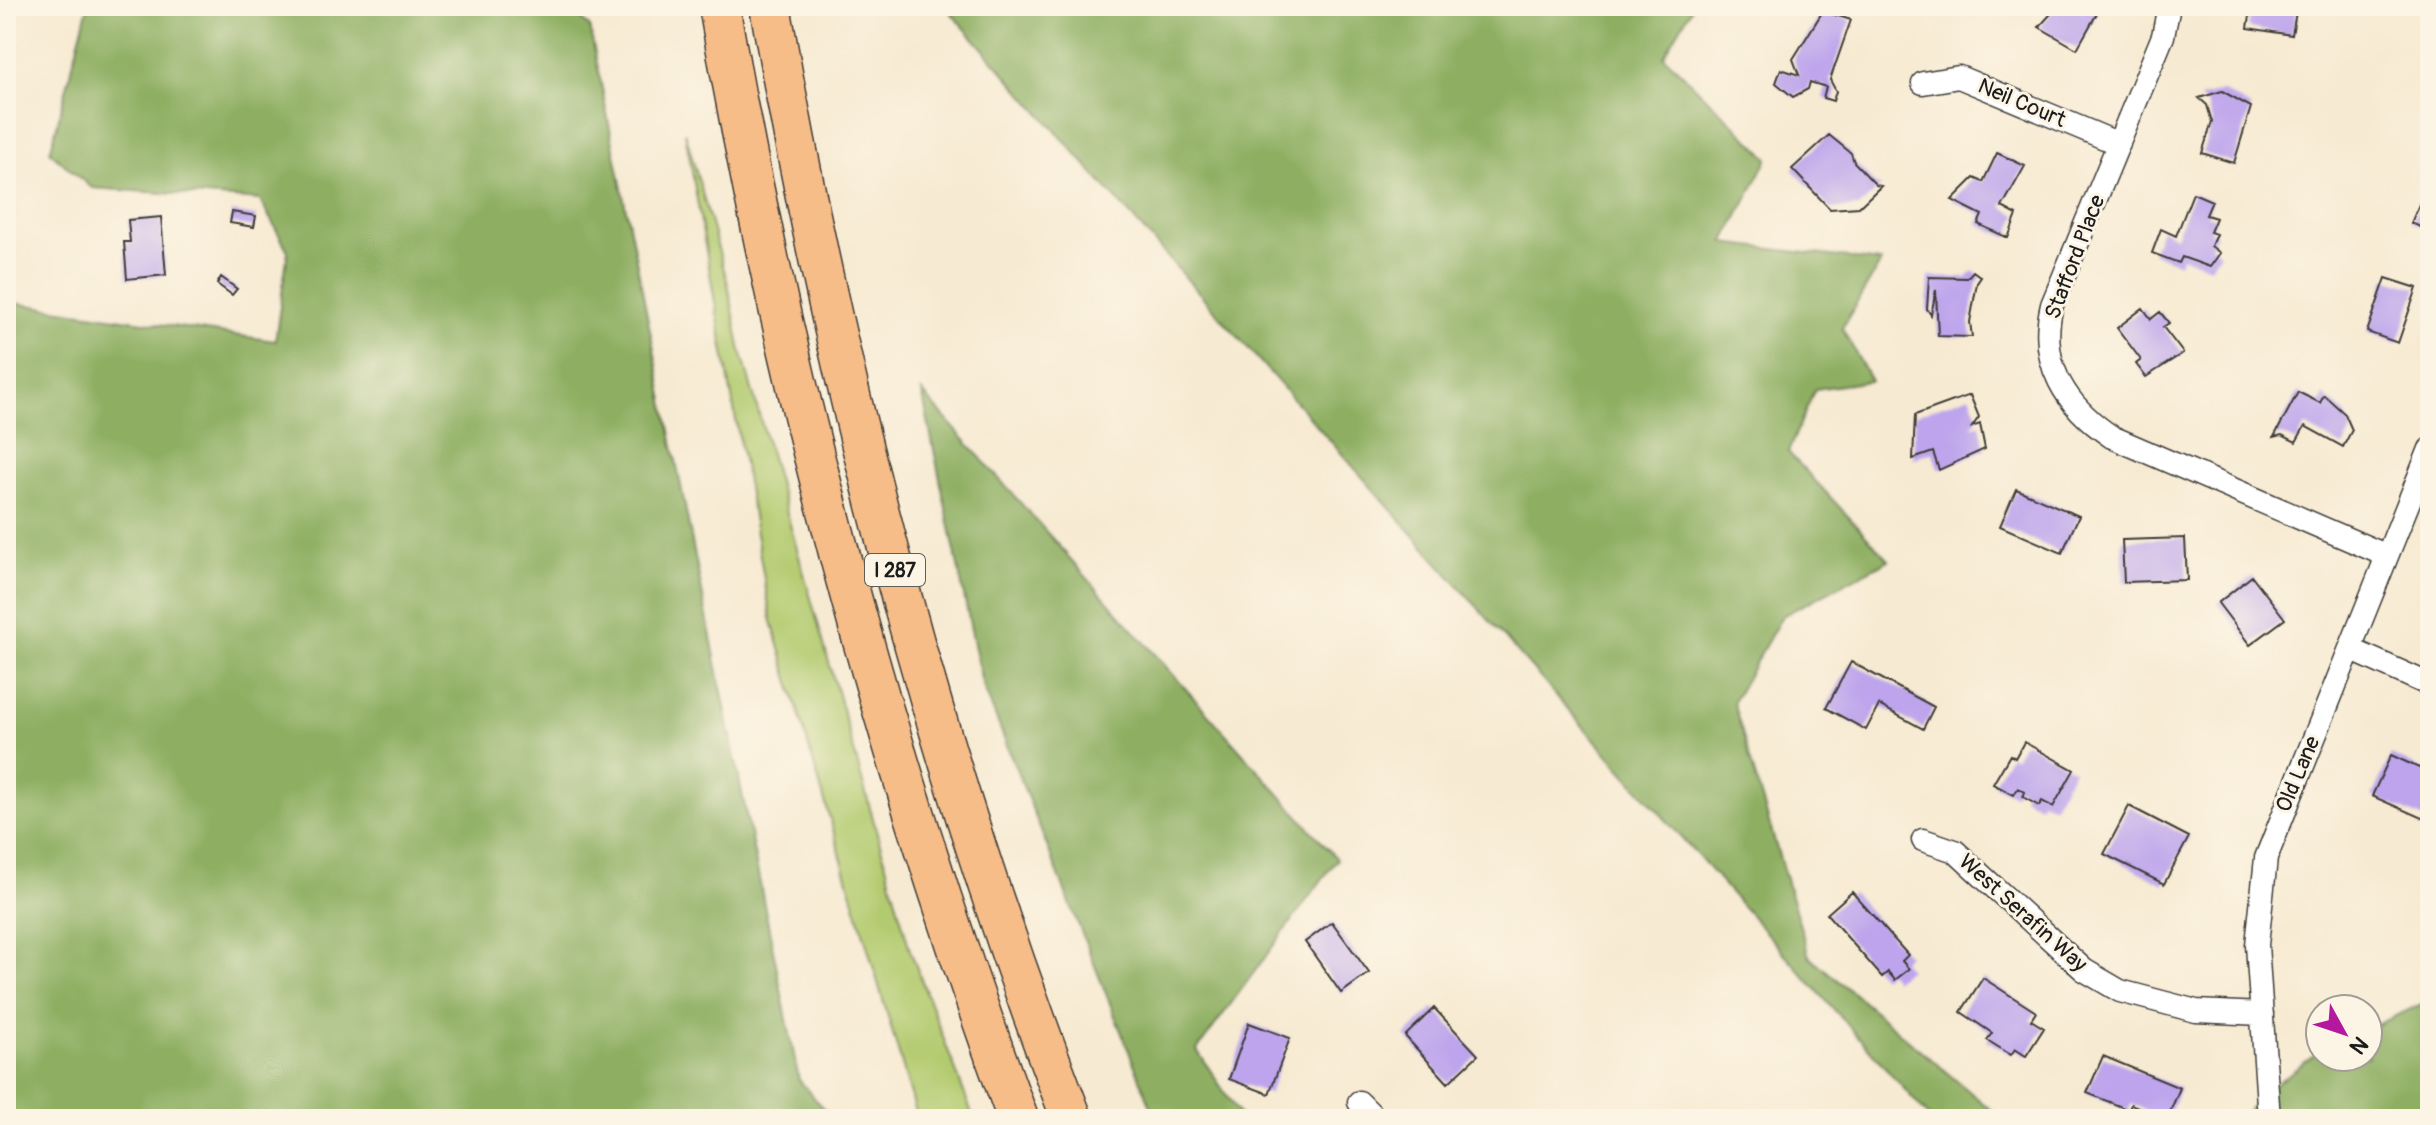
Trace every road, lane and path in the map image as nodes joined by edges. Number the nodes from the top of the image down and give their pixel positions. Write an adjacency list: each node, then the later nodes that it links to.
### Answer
1 (719, 6): 13 (highway, I 287)
2 (770, 6): 14 (highway, I 287)
3 (2169, 6): 5 (street, Stafford Place)
4 (1923, 83): 5 (street, Neil Court)
5 (2119, 144): 7 (street, Stafford Place)
6 (2430, 449): 7 (street, Old Lane)
7 (2385, 555): 8 (street, Old Lane)
8 (2350, 649): 9 (street); 11 (street, Old Lane)
9 (2430, 685)
10 (1923, 840): 11 (street, West Serafin Way)
11 (2262, 1014): 16 (street, Old Lane)
12 (1359, 1102): 15 (street)
13 (1018, 1119)
14 (1072, 1119)
15 (1376, 1119)
16 (2269, 1119)

